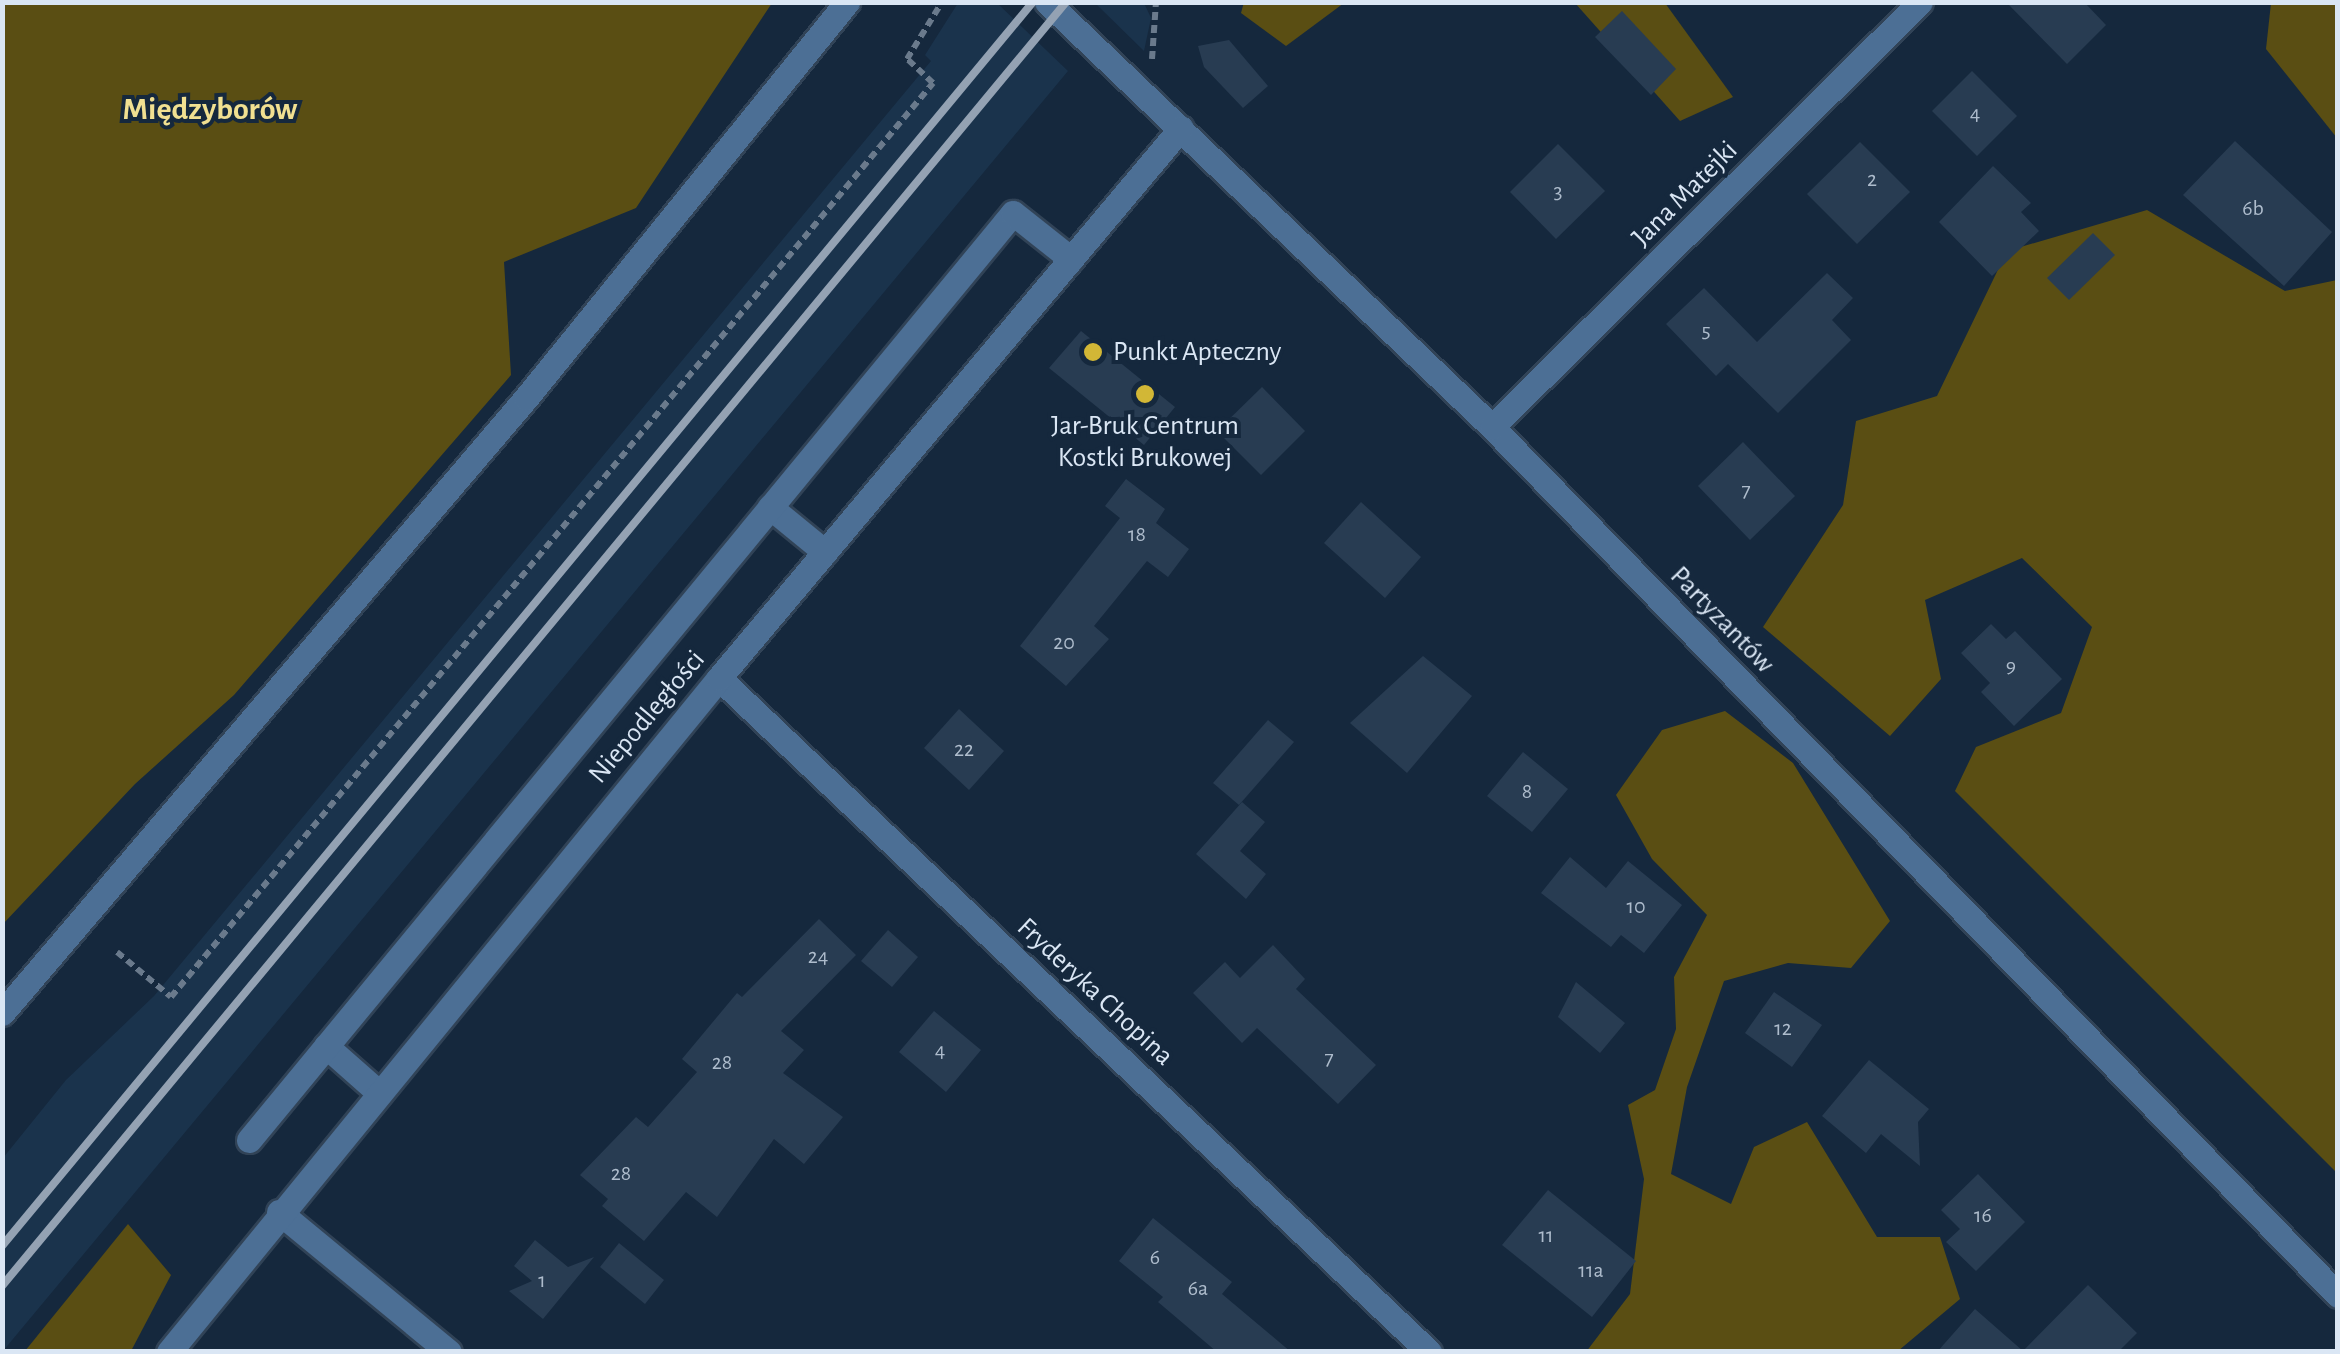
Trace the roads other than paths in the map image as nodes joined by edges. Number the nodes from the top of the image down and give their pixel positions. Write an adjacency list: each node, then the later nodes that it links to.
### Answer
1 (847, 2): 10 (street)
2 (1047, 2): 4 (street, Partyzantów)
3 (1920, 2): 6 (street, Jana Matejki)
4 (1181, 128): 5 (street, Niepodległości); 6 (street, Partyzantów)
5 (1071, 259): 7 (street); 8 (street, Niepodległości)
6 (1492, 427): 15 (street, Partyzantów)
7 (770, 507): 8 (street); 11 (street)
8 (825, 552): 9 (street, Niepodległości)
9 (718, 678): 12 (street, Niepodległości); 18 (street, Fryderyka Chopina)
10 (2, 1013)
11 (326, 1046): 12 (street); 13 (street)
12 (378, 1092): 14 (street, Niepodległości)
13 (249, 1140)
14 (279, 1212): 16 (street, Niepodległości); 17 (street)
15 (2338, 1295)
16 (169, 1352)
17 (450, 1352)
18 (1429, 1352)

